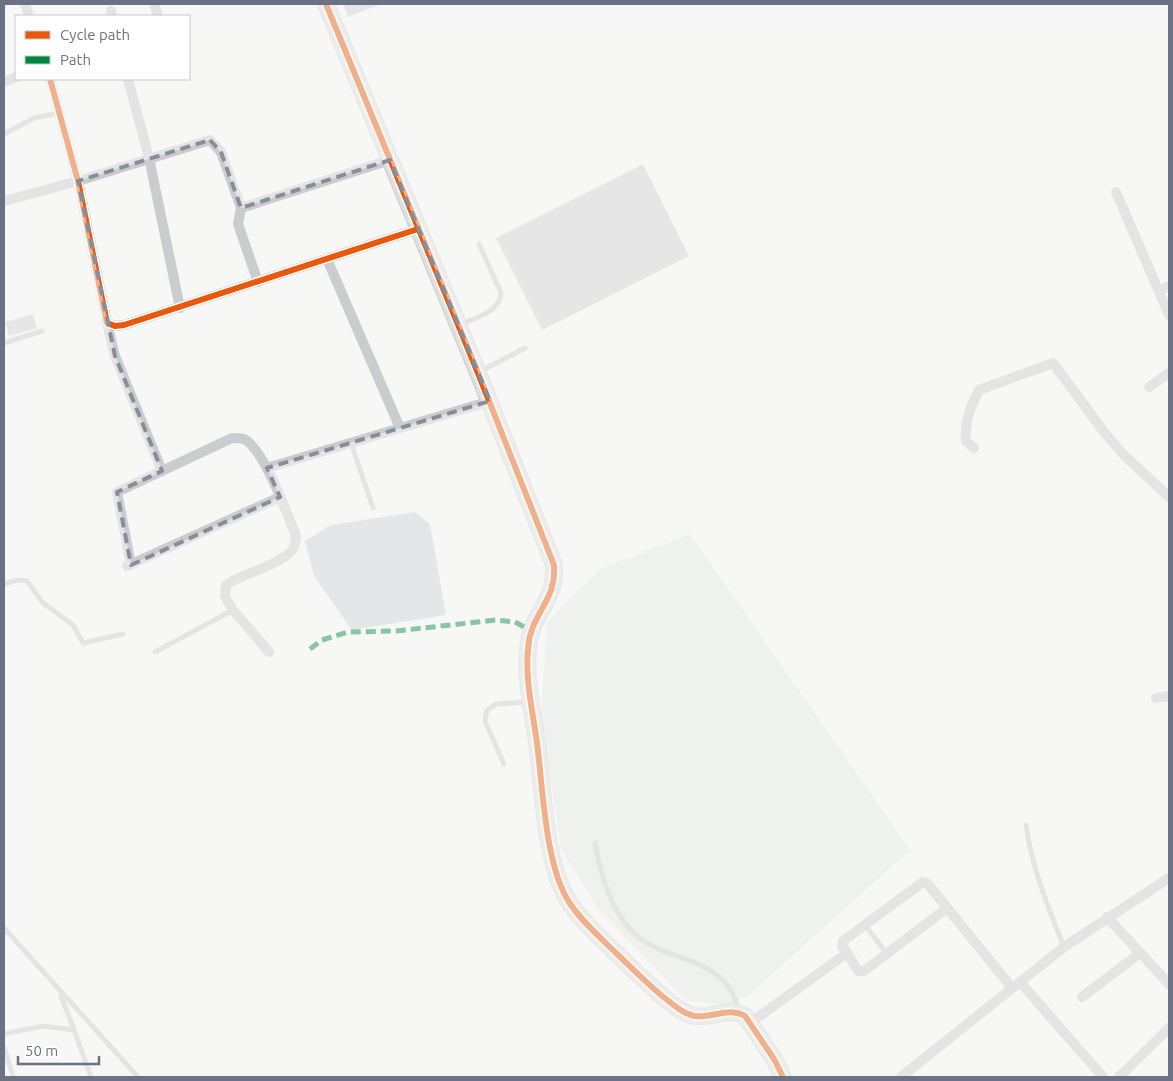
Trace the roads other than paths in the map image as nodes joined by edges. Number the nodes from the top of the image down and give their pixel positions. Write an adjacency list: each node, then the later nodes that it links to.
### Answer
1 (326, 4): 7 (street)
2 (50, 80): 4 (street)
3 (128, 80): 6 (street)
4 (59, 113): 5 (lane); 8 (street)
5 (4, 134)
6 (149, 158): 8 (street); 11 (street); 18 (street)
7 (390, 160): 11 (street); 12 (street)
8 (78, 182): 10 (street); 20 (street)
9 (1116, 192): 17 (street)
10 (4, 201)
11 (241, 208): 15 (street)
12 (418, 229): 14 (street); 21 (street)
13 (479, 244): 21 (lane)
14 (327, 259): 15 (street); 29 (street)
15 (258, 282): 18 (street)
16 (1169, 286): 17 (street)
17 (1159, 291): 19 (street)
18 (180, 308): 20 (street)
19 (1169, 315)
20 (107, 323): 33 (street)
21 (458, 325): 25 (street)
22 (42, 331): 23 (lane)
23 (4, 344)
24 (525, 348): 25 (lane)
25 (478, 373): 28 (street)
26 (1169, 373): 27 (street)
27 (1149, 387)
28 (490, 401): 29 (street); 44 (street)
29 (400, 428): 30 (street)
30 (351, 443): 32 (street); 36 (lane)
31 (974, 448): 35 (street)
32 (267, 468): 33 (street); 34 (street)
33 (162, 471): 34 (street)
34 (280, 497): 38 (street)
35 (1169, 497)
36 (373, 508)
37 (4, 584): 39 (lane)
38 (233, 610): 40 (lane); 41 (street)
39 (122, 634)
40 (155, 652)
41 (269, 652)
42 (1169, 696): 43 (street)
43 (1156, 698)
44 (532, 702): 45 (lane); 61 (street)
45 (504, 764)
46 (1026, 825): 53 (lane)
47 (595, 844): 61 (lane)
48 (1169, 878): 50 (street)
49 (947, 908): 51 (street); 56 (street); 58 (street)
50 (1107, 918): 53 (street); 55 (street)
51 (865, 925): 54 (street); 56 (lane)
52 (4, 928): 59 (lane)
53 (1064, 947): 58 (street)
54 (846, 953): 56 (street); 61 (street)
55 (1140, 953): 57 (street); 60 (street)
56 (887, 954)
57 (1169, 984)
58 (1016, 985): 70 (street); 71 (street)
59 (60, 993): 63 (lane); 68 (lane)
60 (1082, 997)
61 (745, 1018): 69 (street)
62 (1169, 1028): 72 (street)
63 (74, 1030): 64 (lane); 67 (lane)
64 (4, 1034)
65 (4, 1047): 66 (lane)
66 (13, 1077)
67 (91, 1077)
68 (138, 1077)
69 (784, 1077)
70 (901, 1077)
71 (1103, 1077)
72 (1119, 1077)

